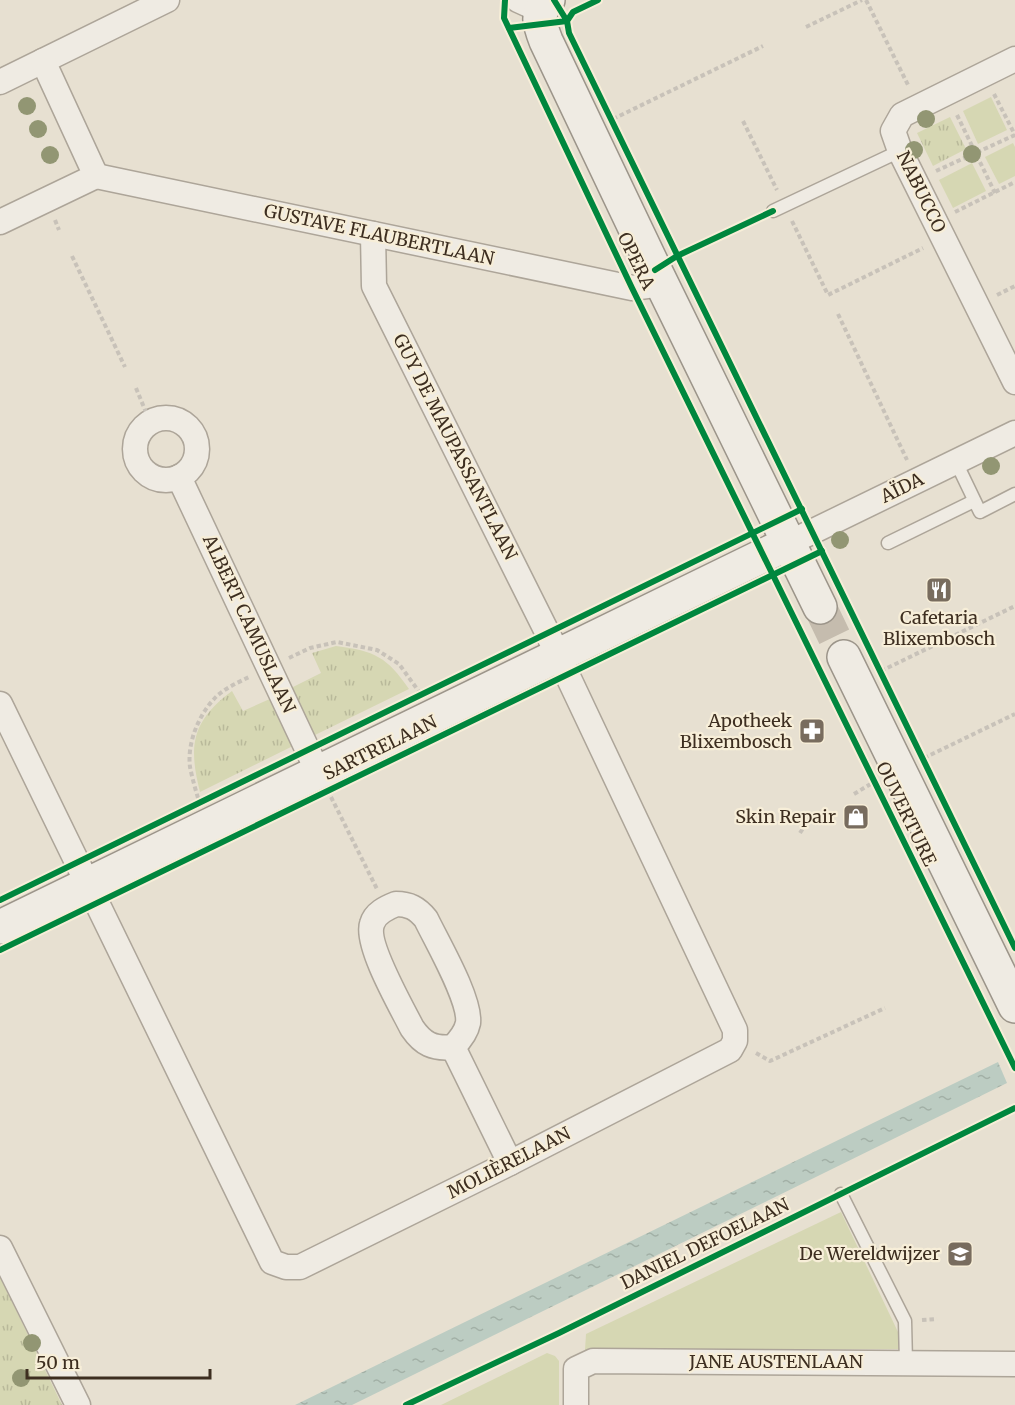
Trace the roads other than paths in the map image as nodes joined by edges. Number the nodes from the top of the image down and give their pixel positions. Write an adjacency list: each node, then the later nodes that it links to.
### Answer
1 (167, 0): 4 (street)
2 (535, 3): 11 (street, OPERA)
3 (1015, 59): 6 (street, NABUCCO)
4 (44, 61): 5 (street); 7 (street)
5 (0, 82)
6 (900, 151): 8 (lane); 12 (street, NABUCCO)
7 (96, 176): 9 (street); 10 (street, GUSTAVE FLAUBERTLAAN)
8 (778, 208)
9 (0, 222)
10 (374, 234): 11 (street, GUSTAVE FLAUBERTLAAN); 21 (street, GUY DE MAUPASSANTLAAN)
11 (662, 284): 18 (street, OPERA)
12 (1015, 382)
13 (1015, 433): 14 (street, AÏDA)
14 (956, 462): 17 (lane); 18 (street, AÏDA)
15 (179, 477): 15 (street); 24 (street, ALBERT CAMUSLAAN)
16 (1015, 494): 17 (lane)
17 (975, 501): 19 (lane)
18 (789, 543): 20 (street); 21 (street, SARTRELAAN)
19 (888, 543)
20 (820, 608)
21 (558, 655): 24 (street, SARTRELAAN); 29 (street, MOLIÈRELAAN)
22 (844, 657): 27 (street, OUVERTURE)
23 (0, 704): 25 (street)
24 (318, 772): 25 (street, SARTRELAAN)
25 (88, 884): 26 (street, SARTRELAAN); 29 (street, MOLIÈRELAAN)
26 (0, 927)
27 (1015, 1006)
28 (453, 1047): 28 (street); 29 (street)
29 (510, 1162)
30 (841, 1194): 32 (lane)
31 (0, 1248): 34 (street)
32 (906, 1363): 33 (street, JANE AUSTENLAAN); 35 (street, JANE AUSTENLAAN)
33 (1015, 1364)
34 (78, 1405)
35 (576, 1405)

